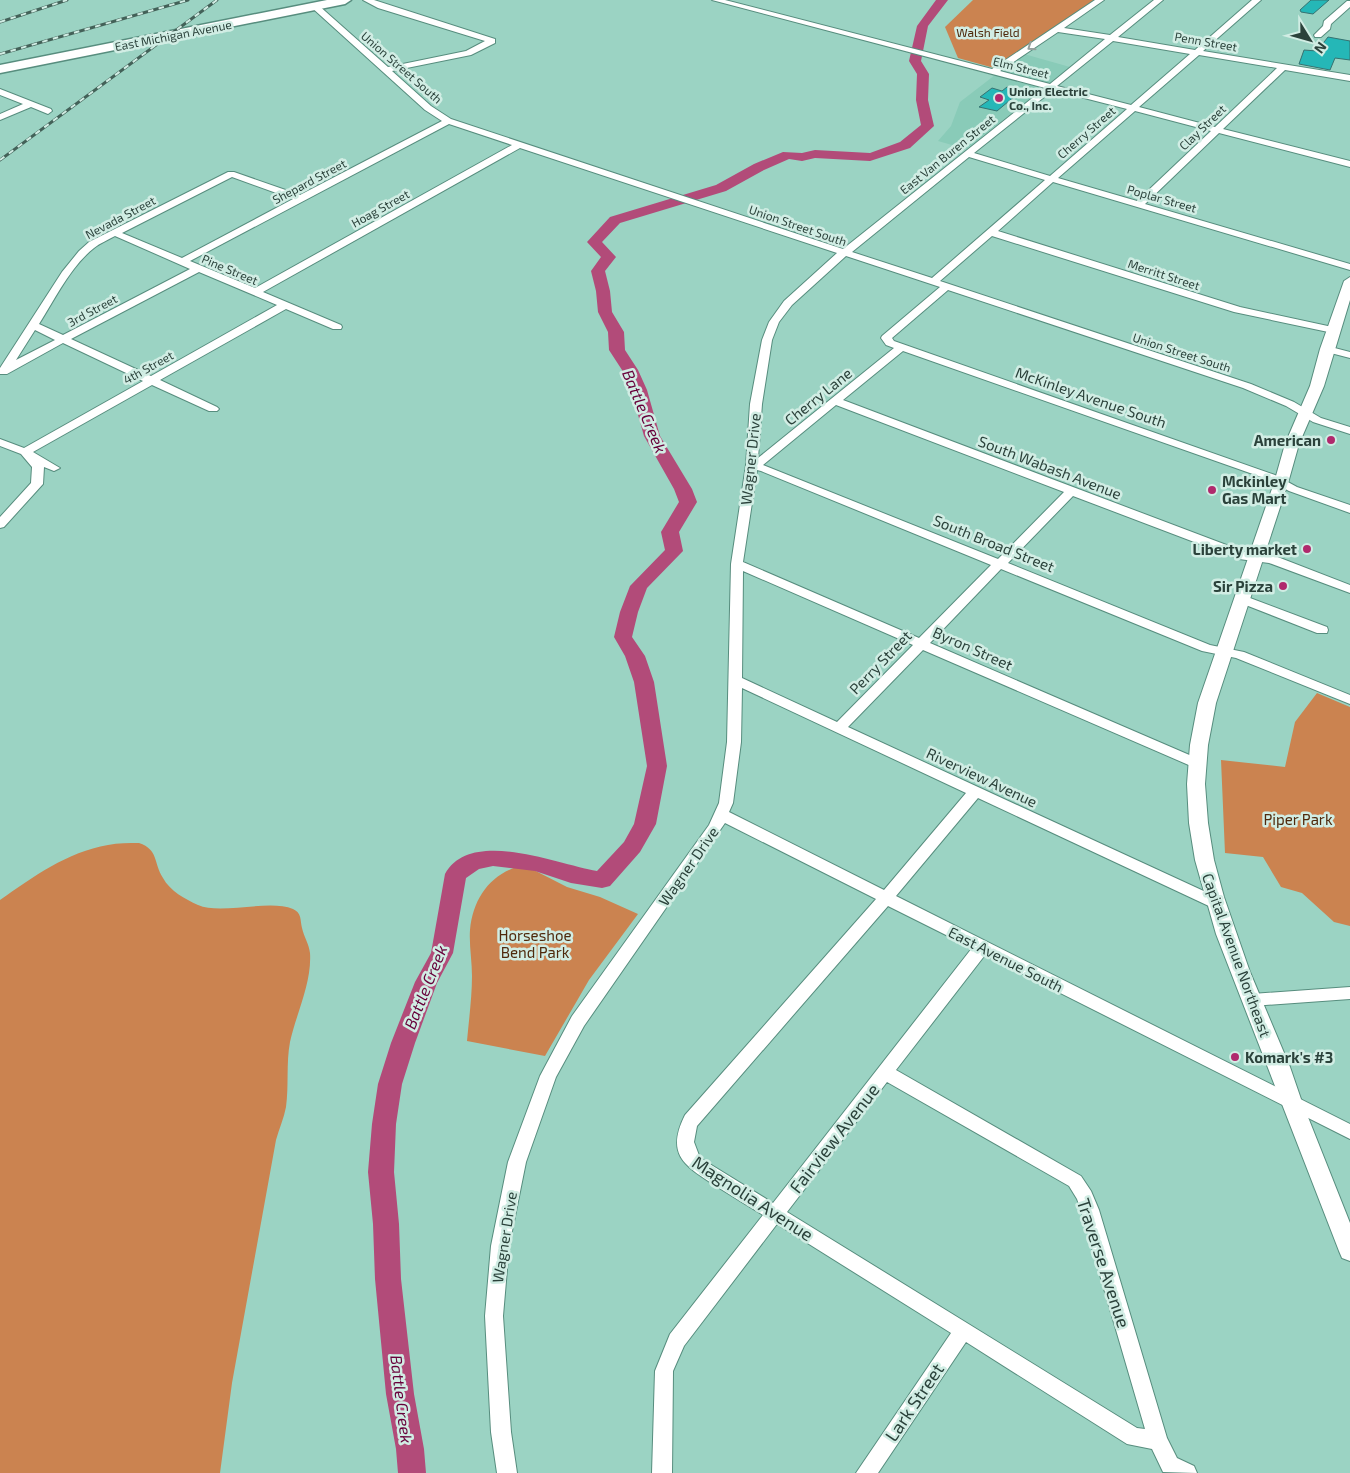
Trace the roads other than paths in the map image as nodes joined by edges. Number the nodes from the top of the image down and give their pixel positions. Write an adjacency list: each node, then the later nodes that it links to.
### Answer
1 (346, 0): 8 (highway, East Michigan Avenue)
2 (368, 0): 15 (street)
3 (716, 0): 16 (street, Elm Street)
4 (1100, 0): 9 (street)
5 (1159, 0): 11 (street, East Van Buren Street)
6 (1257, 0): 12 (street, Cherry Street)
7 (1350, 3): 10 (street)
8 (314, 6): 14 (highway, East Michigan Avenue); 15 (street, Union Street South)
9 (1057, 29): 11 (street, Penn Street); 16 (street, one-way to 16)
10 (1318, 35)
11 (1112, 38): 12 (street, Penn Street); 18 (street, East Van Buren Street)
12 (1196, 52): 13 (street, Penn Street); 21 (street, Cherry Street)
13 (1283, 67): 17 (street, Penn Street); 25 (street, Clay Street)
14 (0, 69)
15 (386, 70): 24 (street, Union Street South)
16 (993, 72): 18 (street, Elm Street)
17 (1350, 78)
18 (1050, 87): 21 (street, Elm Street); 27 (street, East Van Buren Street)
19 (0, 92): 20 (street)
20 (31, 104): 22 (street); 23 (street)
21 (1133, 108): 25 (street, Elm Street); 29 (street, Cherry Street)
22 (48, 111)
23 (0, 117)
24 (448, 121): 26 (street, Union Street South); 30 (street, Shepard Street)
25 (1218, 130): 28 (street, Elm Street); 31 (street, Clay Street)
26 (519, 145): 32 (street, Union Street South); 42 (street, Hoag Street)
27 (967, 154): 29 (street, Poplar Street); 35 (street, East Van Buren Street)
28 (1350, 164)
29 (1051, 179): 31 (street, Poplar Street); 33 (street, Cherry Street)
30 (302, 199): 34 (street, Nevada Street); 36 (street, Shepard Street)
31 (1139, 204): 37 (street, Poplar Street)
32 (709, 208): 35 (street, Union Street South)
33 (991, 232): 40 (street, Cherry Street); 46 (street, Merritt Street)
34 (115, 233): 36 (street, Pine Street); 44 (street, Nevada Street)
35 (844, 254): 40 (street, Union Street South); 59 (street, Wagner Drive)
36 (181, 262): 38 (street, Pine Street)
37 (1350, 267)
38 (197, 269): 42 (street, Pine Street); 47 (street, 3rd Street)
39 (1350, 281): 46 (main road, Capital Avenue Northeast)
40 (932, 283): 41 (street, Union Street South)
41 (946, 287): 48 (street); 55 (street, Union Street South)
42 (254, 293): 43 (street, Pine Street)
43 (285, 305): 45 (street, Pine Street); 52 (street, 4th Street)
44 (32, 325): 47 (street); 51 (street, Nevada Street)
45 (337, 327)
46 (1333, 330): 49 (main road, Capital Avenue Northeast)
47 (62, 339): 51 (street, 3rd Street); 52 (street)
48 (895, 345): 53 (street, Cherry Lane); 61 (street, McKinley Avenue South)
49 (1327, 349): 50 (street); 55 (main road, Capital Avenue Northeast)
50 (1350, 355)
51 (1, 374)
52 (151, 380): 54 (street); 58 (street, 4th Street)
53 (835, 402): 59 (street, Cherry Lane); 62 (street, South Wabash Avenue)
54 (213, 409)
55 (1304, 412): 56 (street); 61 (main road, Capital Avenue Northeast)
56 (1350, 431)
57 (0, 442): 58 (street)
58 (25, 452): 60 (street); 64 (street)
59 (752, 465): 66 (street, South Broad Street); 67 (street, Wagner Drive)
60 (54, 468)
61 (1281, 483): 63 (street, McKinley Avenue South); 65 (main road, Capital Avenue Northeast)
62 (1071, 491): 65 (street, South Wabash Avenue); 66 (street, Perry Street)
63 (1350, 509)
64 (0, 524)
65 (1256, 557): 68 (street, South Wabash Avenue); 69 (main road, Capital Avenue Northeast)
66 (1000, 562): 71 (street, Perry Street); 72 (street, South Broad Street)
67 (737, 564): 71 (street, Byron Street); 73 (street, Wagner Drive)
68 (1350, 589)
69 (1242, 599): 70 (street); 72 (main road, Capital Avenue Northeast)
70 (1322, 630)
71 (922, 643): 75 (street, Perry Street); 76 (street, Byron Street)
72 (1224, 652): 74 (street, South Broad Street); 76 (main road, Capital Avenue Northeast)
73 (735, 680): 75 (street, Riverview Avenue); 78 (street, Wagner Drive)
74 (1350, 700)
75 (839, 728): 77 (street, Riverview Avenue)
76 (1196, 762): 80 (main road, Capital Avenue Northeast)
77 (975, 792): 79 (street, Magnolia Avenue); 80 (street, Riverview Avenue)
78 (722, 815): 79 (street, East Avenue South); 92 (street, Wagner Drive)
79 (886, 898): 81 (street, East Avenue South); 87 (street, Magnolia Avenue)
80 (1216, 904): 83 (main road, Capital Avenue Northeast)
81 (982, 947): 84 (street, Fairview Avenue); 85 (street, East Avenue South)
82 (1350, 993): 83 (street)
83 (1252, 1000): 85 (main road, Capital Avenue Northeast)
84 (886, 1073): 87 (street, Fairview Avenue); 90 (street, Traverse Avenue)
85 (1291, 1102): 86 (street, East Avenue South); 88 (main road, Capital Avenue Northeast)
86 (1350, 1132)
87 (774, 1213): 89 (street, Magnolia Avenue); 93 (street, Fairview Avenue)
88 (1350, 1250)
89 (962, 1332): 90 (street, Magnolia Avenue); 94 (street, Lark Street)
90 (1158, 1440): 91 (street)
91 (1174, 1470)
92 (508, 1473)
93 (662, 1473)
94 (866, 1473)

